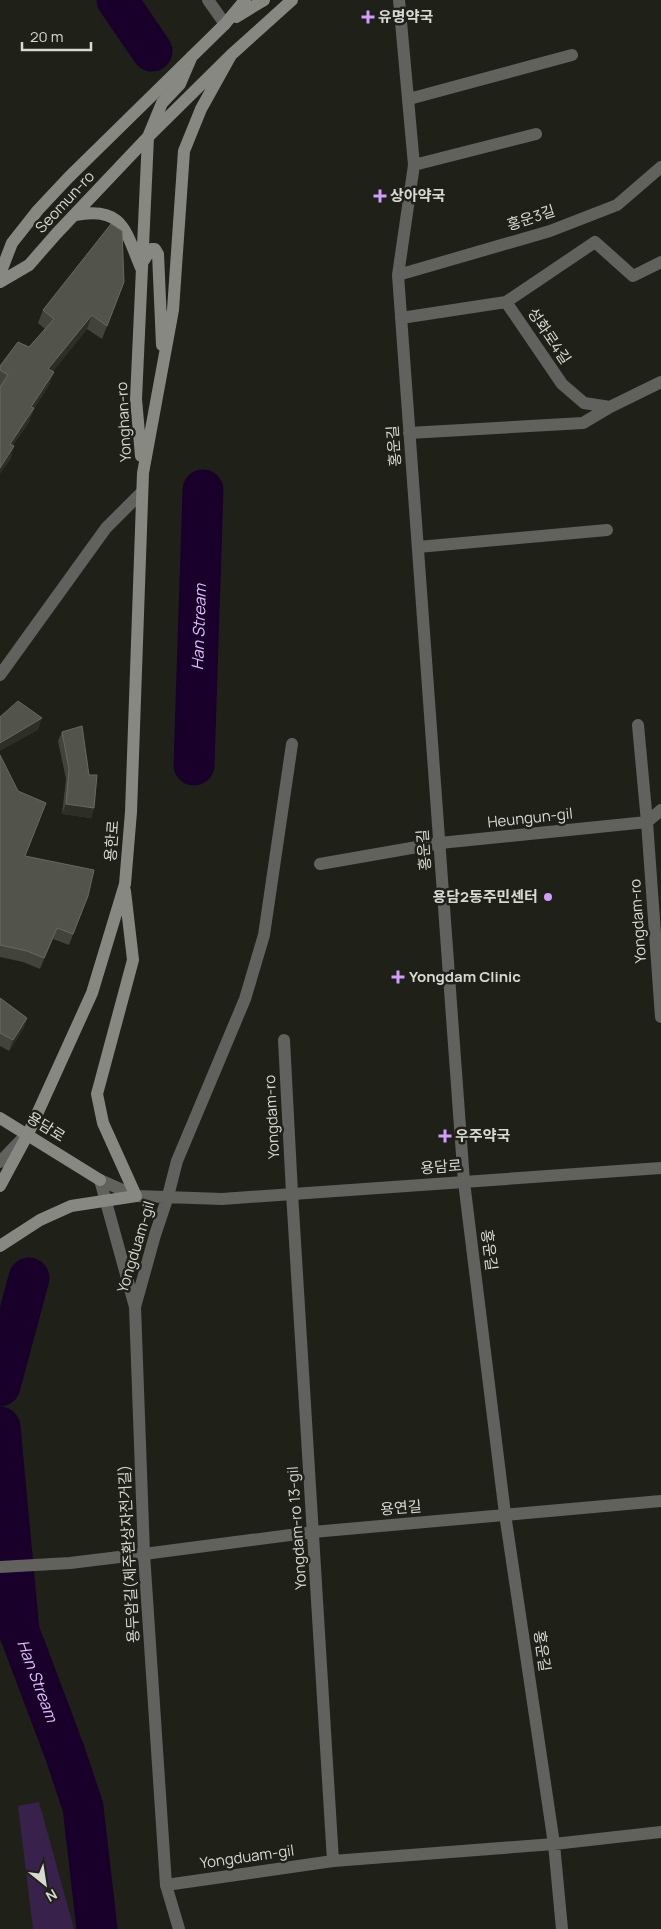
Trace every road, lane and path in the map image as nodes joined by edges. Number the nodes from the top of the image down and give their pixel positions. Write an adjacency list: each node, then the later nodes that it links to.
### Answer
1 (208, 0): 6 (street)
2 (245, 0): 6 (main road)
3 (264, 0): 6 (main road)
4 (292, 0): 7 (main road, Seomun-ro)
5 (399, 0): 10 (street, 홍운길)
6 (225, 24): 9 (main road)
7 (231, 55): 12 (main road, Seomun-ro); 23 (main road, Yonghan-ro)
8 (572, 55): 10 (street)
9 (192, 56): 12 (main road, Yonghan-ro); 18 (main road)
10 (408, 99): 13 (street, 홍운길)
11 (536, 134): 13 (street)
12 (148, 137): 15 (main road, Seomun-ro); 17 (main road, Yonghan-ro)
13 (414, 165): 19 (street, 홍운길)
14 (661, 167): 19 (street, 홍운3길)
15 (75, 215): 17 (main road); 20 (main road, Seomun-ro)
16 (661, 262): 21 (street)
17 (143, 266): 23 (main road); 27 (main road, Yonghan-ro)
18 (0, 274)
19 (398, 275): 22 (street, 홍운길)
20 (0, 282)
21 (506, 302): 22 (street, 성화로4길); 25 (street, 성화로4길)
22 (401, 318): 26 (street, 홍운길)
23 (162, 362): 27 (main road, Yonghan-ro)
24 (661, 382): 25 (street)
25 (610, 407): 26 (street)
26 (409, 433): 30 (street, 홍운길)
27 (143, 473): 28 (main road, 용한로)
28 (141, 492): 31 (street); 38 (main road, 용한로)
29 (607, 530): 30 (street)
30 (418, 547): 36 (street, 홍운길)
31 (0, 675)
32 (638, 725): 35 (street)
33 (292, 744): 50 (street, Yongduam-gil)
34 (661, 810): 35 (street)
35 (647, 822): 36 (street, Heungun-gil); 39 (street, Yongdam-ro)
36 (440, 843): 37 (street, Heungun-gil); 46 (street, 홍운길)
37 (320, 864)
38 (124, 886): 42 (main road, 용한로); 49 (main road)
39 (661, 1017)
40 (284, 1040): 48 (street, Yongdam-ro)
41 (0, 1118): 42 (main road, 용담로)
42 (28, 1134): 43 (street); 45 (main road, 용담로); 47 (main road, 용한로)
43 (0, 1162)
44 (661, 1168): 46 (street, 용담로)
45 (100, 1180): 49 (street); 51 (street, 용두암길(제주환상자전거길))
46 (464, 1182): 48 (street, 용담로); 55 (street, 홍운길)
47 (0, 1186)
48 (292, 1193): 50 (street); 56 (street, Yongdam-ro 13-gil)
49 (136, 1196): 50 (street); 51 (main road)
50 (168, 1196): 53 (street, Yongduam-gil)
51 (106, 1201): 52 (main road); 53 (street, 용두암길(제주환상자전거길))
52 (0, 1246)
53 (135, 1307): 57 (street, 용두암길(제주환상자전거길))
54 (661, 1501): 55 (street, 용연길)
55 (505, 1514): 56 (street, 용연길); 60 (street, 홍운길)
56 (313, 1532): 57 (street, 용연길); 61 (street, Yongdam-ro 13-gil)
57 (144, 1554): 58 (street, 용연길); 62 (street, 용두암길(제주환상자전거길))
58 (0, 1567)
59 (661, 1832): 60 (street)
60 (554, 1844): 61 (street); 64 (street, 홍운길)
61 (333, 1861): 62 (street, Yongduam-gil)
62 (166, 1885): 63 (street, 용두암길(제주환상자전거길))
63 (179, 1929)
64 (562, 1929)

